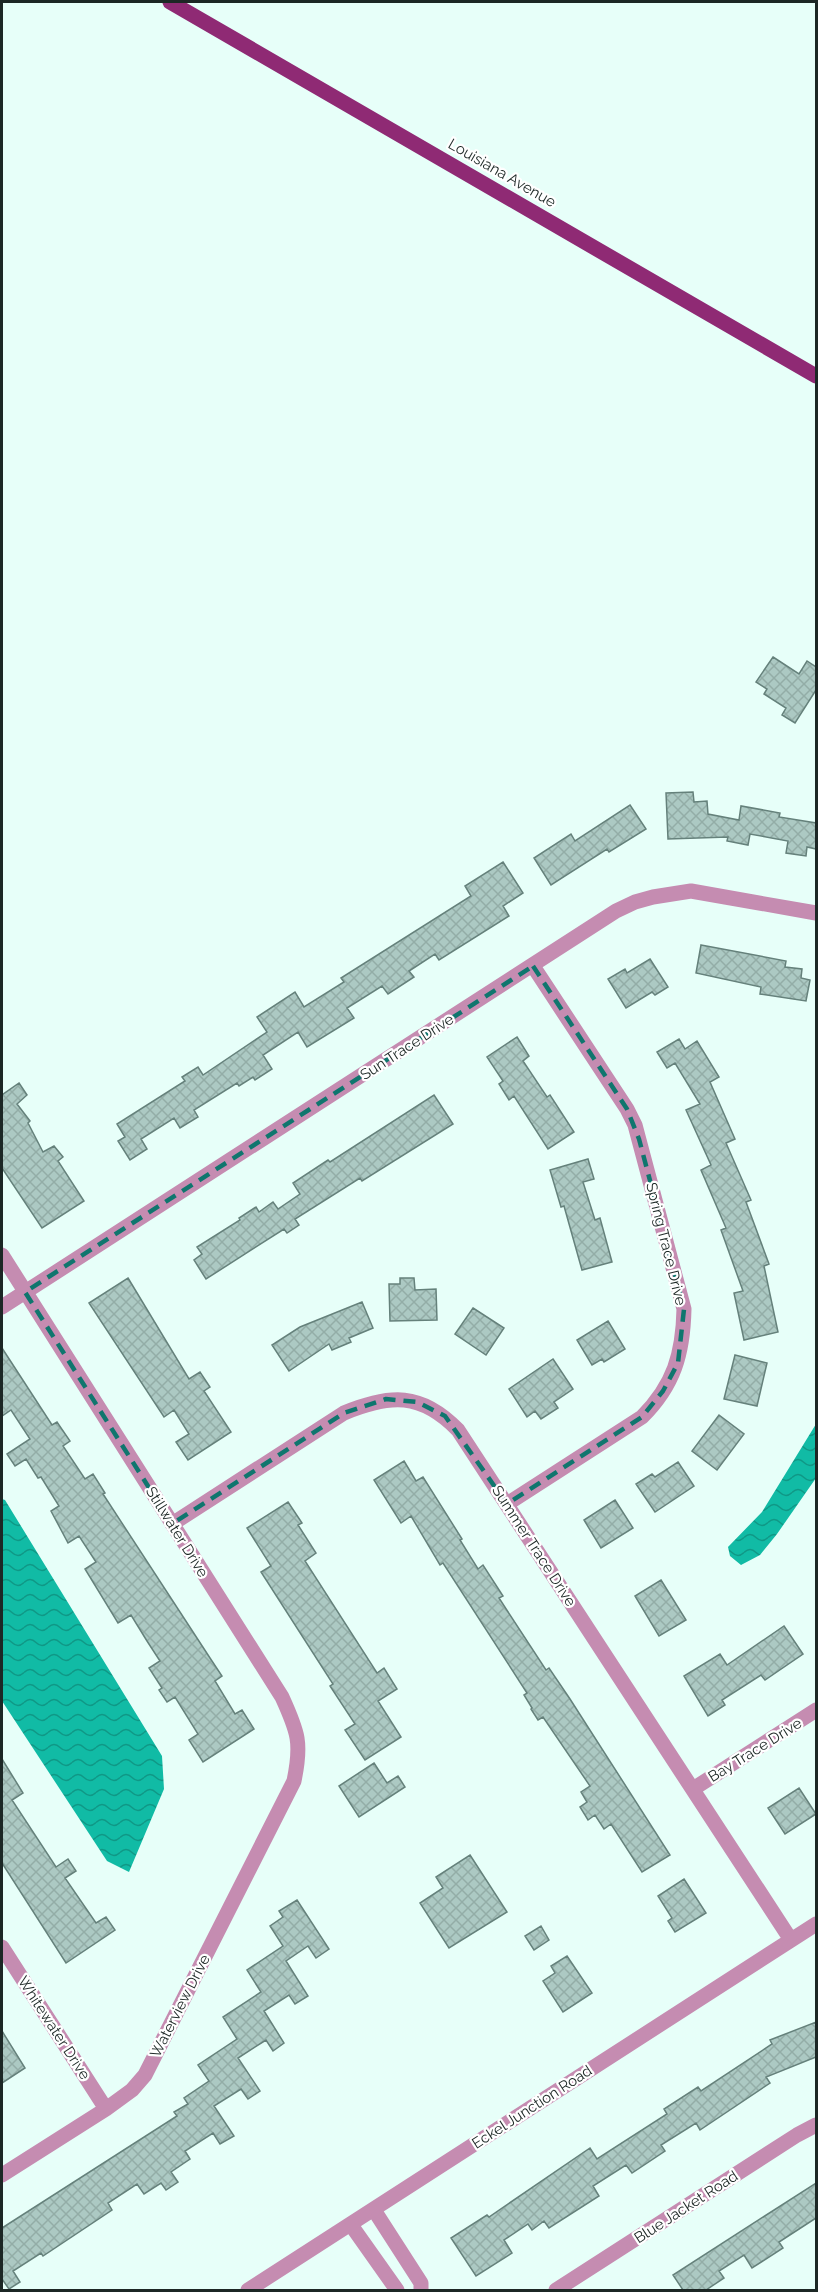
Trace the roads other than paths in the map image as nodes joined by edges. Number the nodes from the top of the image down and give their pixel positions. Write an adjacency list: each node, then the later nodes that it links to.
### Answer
1 (170, 2): 2 (main road, Louisiana Avenue)
2 (816, 376)
3 (816, 913): 4 (street, Sun Trace Drive)
4 (533, 966): 6 (street, Sun Trace Drive); 8 (street, Spring Trace Drive)
5 (2, 1255): 6 (street, Stillwater Drive)
6 (25, 1292): 7 (street, Sun Trace Drive); 9 (street, Stillwater Drive)
7 (2, 1307)
8 (507, 1504): 9 (street, Summer Trace Drive); 12 (street, Summer Trace Drive)
9 (172, 1524): 11 (street, Stillwater Drive)
10 (816, 1710): 12 (street, Bay Trace Drive)
11 (294, 1781): 16 (street, Waterview Drive)
12 (693, 1789): 14 (street, Summer Trace Drive)
13 (816, 1924): 14 (street, Eckel Junction Road)
14 (791, 1940): 19 (street, Eckel Junction Road)
15 (2, 1947): 16 (street, Whitewater Drive)
16 (106, 2109): 18 (street, Waterview Drive)
17 (816, 2125): 24 (street, Blue Jacket Road)
18 (2, 2175)
19 (374, 2210): 20 (street, Eckel Junction Road); 23 (street)
20 (351, 2225): 21 (street, Eckel Junction Road); 22 (street)
21 (248, 2290)
22 (397, 2290)
23 (421, 2290)
24 (556, 2290)

